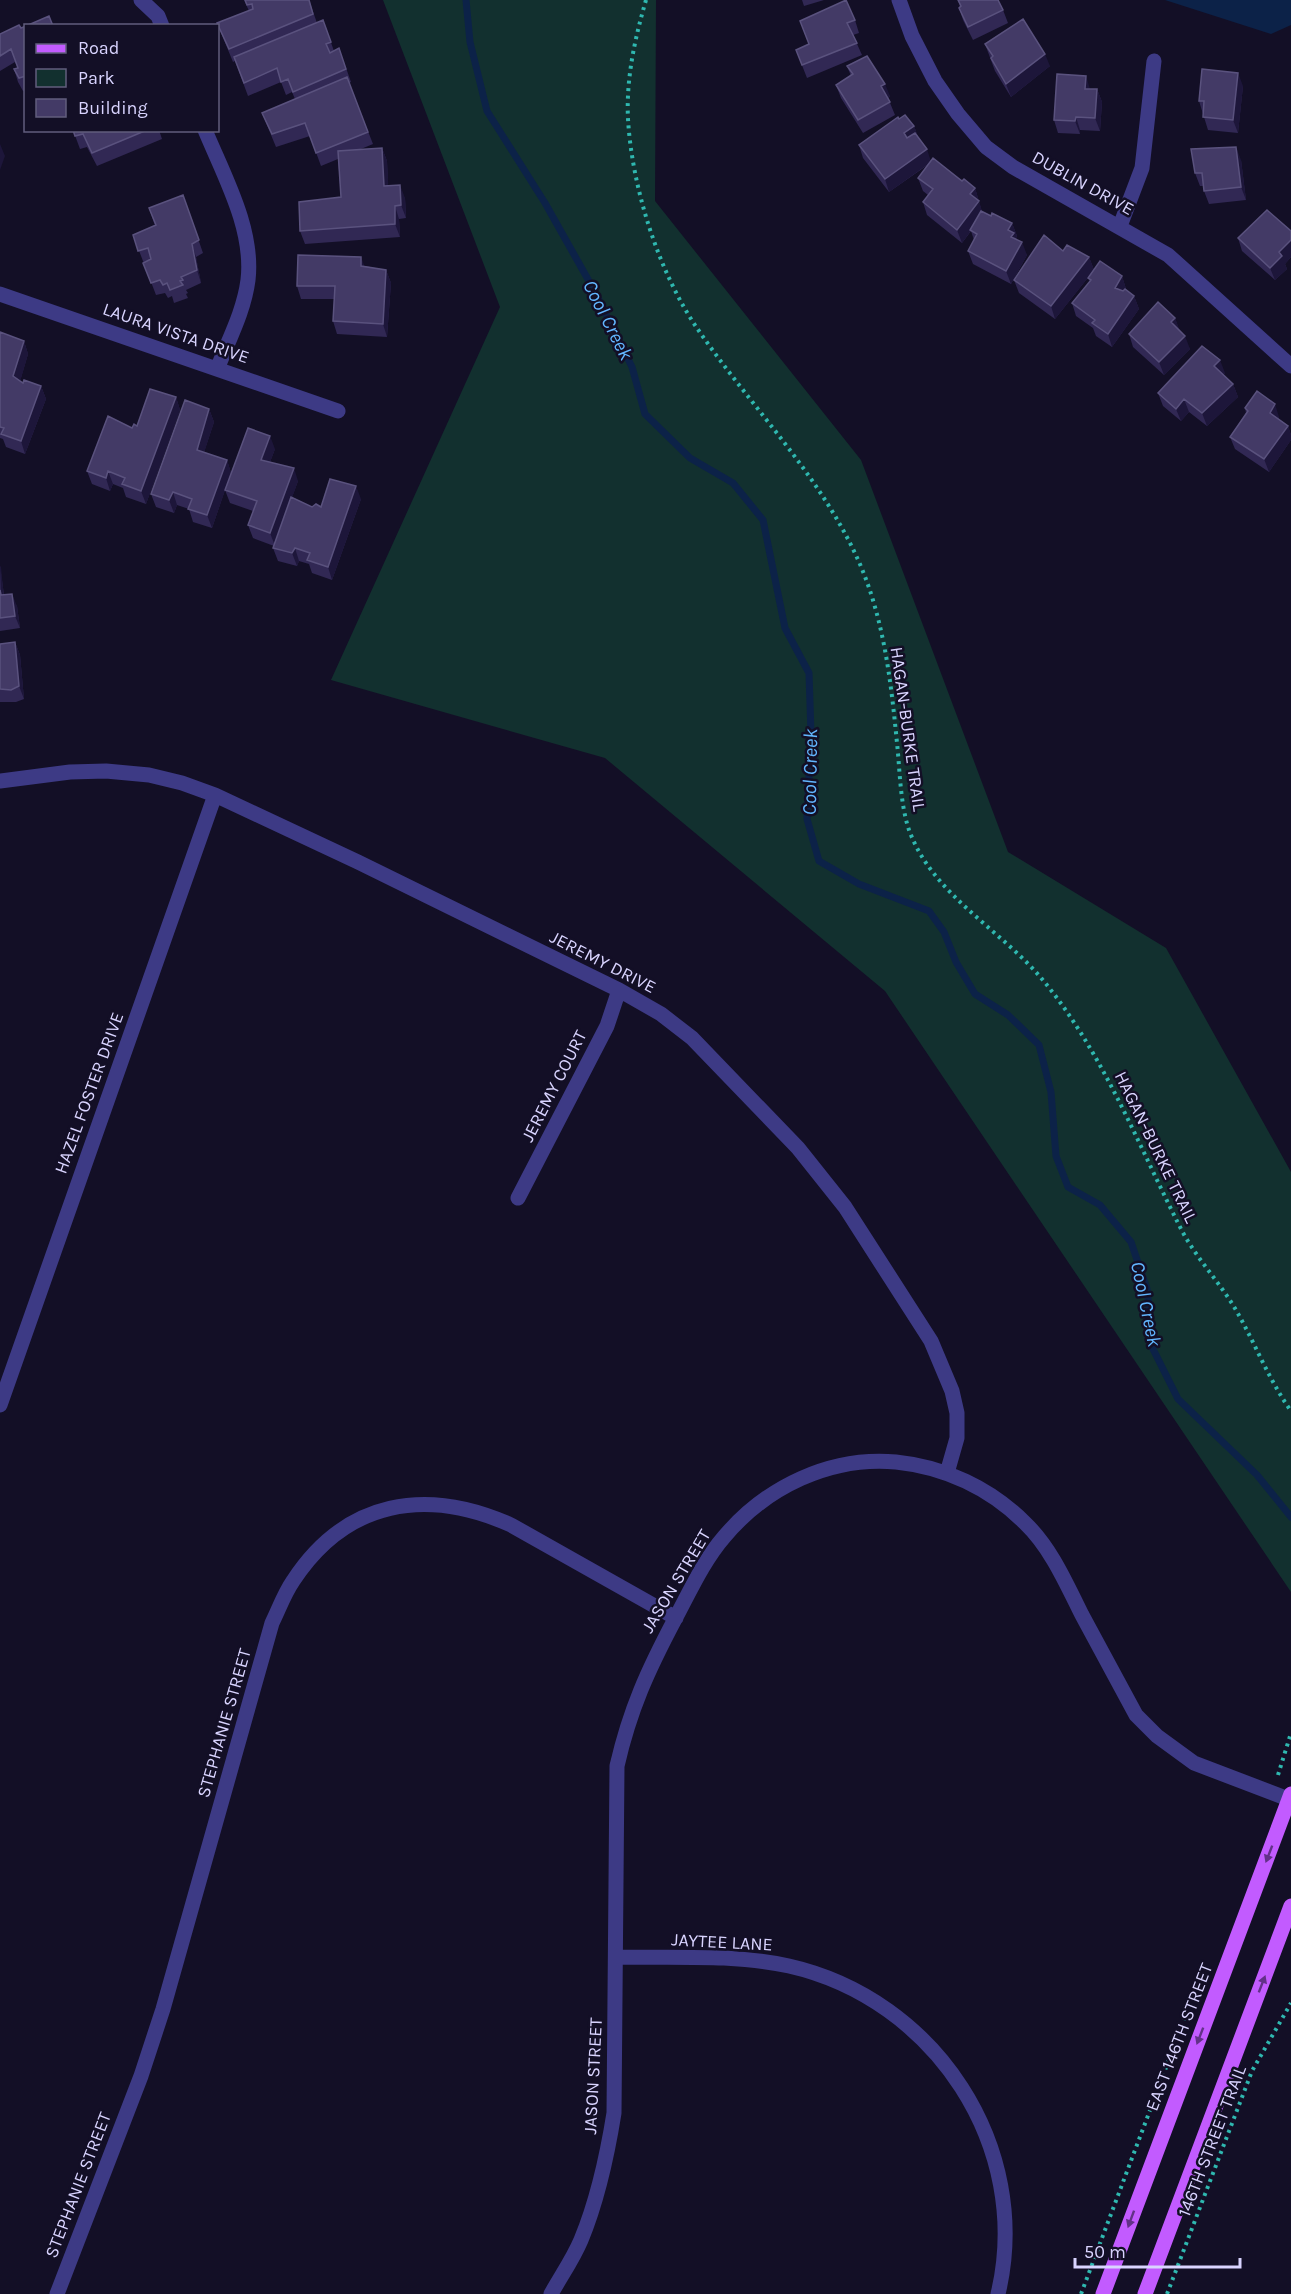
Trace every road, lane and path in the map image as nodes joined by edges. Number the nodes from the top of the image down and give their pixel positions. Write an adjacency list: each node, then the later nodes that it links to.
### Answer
1 (141, 0): 4 (street)
2 (646, 0): 17 (path, HAGAN-BURKE TRAIL)
3 (899, 0): 7 (street, DUBLIN DRIVE)
4 (161, 24)
5 (1154, 61): 7 (street)
6 (206, 132): 10 (street)
7 (1120, 226): 9 (street, DUBLIN DRIVE)
8 (0, 294): 10 (street, LAURA VISTA DRIVE)
9 (1291, 366)
10 (218, 367): 11 (street, LAURA VISTA DRIVE)
11 (338, 411)
12 (0, 781): 13 (street, JEREMY DRIVE)
13 (215, 795): 14 (street, JEREMY DRIVE); 16 (street, HAZEL FOSTER DRIVE)
14 (619, 990): 15 (street, JEREMY COURT); 18 (street, JEREMY DRIVE)
15 (518, 1198)
16 (0, 1405)
17 (1291, 1411)
18 (947, 1473): 19 (street, JASON STREET); 22 (street, JASON STREET)
19 (675, 1618): 24 (street, JASON STREET); 26 (street, STEPHANIE STREET)
20 (1291, 1733): 21 (path)
21 (1284, 1757)
22 (1290, 1798): 29 (main road, EAST 146TH STREET, one-way to 29)
23 (1291, 1906): 30 (main road, one-way to 23)
24 (617, 1957): 27 (street, JASON STREET); 28 (street, JAYTEE LANE)
25 (1291, 2003): 31 (path, 146TH STREET TRAIL)
26 (57, 2294)
27 (551, 2294)
28 (998, 2294)
29 (1103, 2294)
30 (1144, 2294)
31 (1167, 2294)

